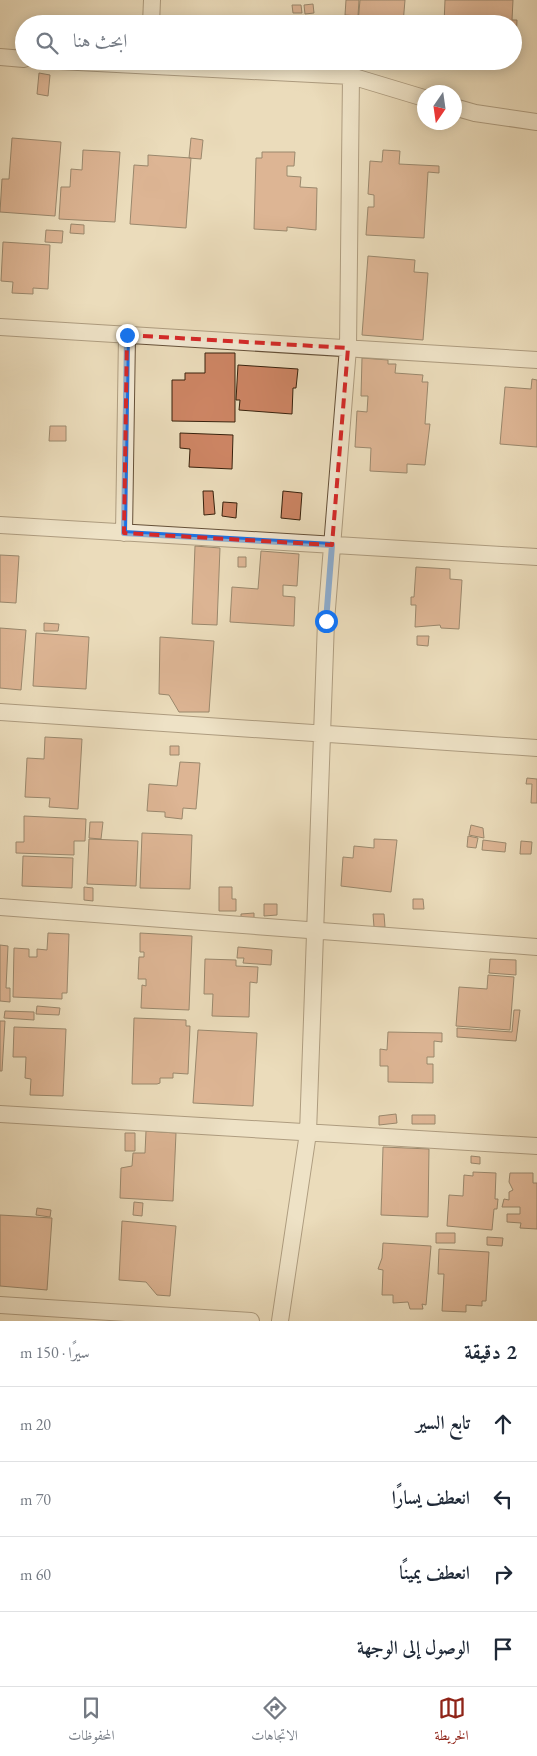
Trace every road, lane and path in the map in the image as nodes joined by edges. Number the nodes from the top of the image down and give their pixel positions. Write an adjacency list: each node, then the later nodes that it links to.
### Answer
1 (152, 0): 2 (street)
2 (151, 15)
3 (0, 57): 4 (street)
4 (15, 58)
5 (250, 70): 6 (street)
6 (351, 76): 7 (street); 12 (street)
7 (417, 96)
8 (462, 109): 9 (street)
9 (537, 122)
10 (0, 327): 11 (street)
11 (127, 335): 12 (street); 15 (street)
12 (348, 348): 13 (street); 16 (street)
13 (537, 360)
14 (0, 525): 15 (street)
15 (124, 533): 16 (street)
16 (332, 545): 17 (street); 19 (street)
17 (537, 557)
18 (0, 712): 19 (street)
19 (322, 734): 20 (street); 22 (street)
20 (537, 748)
21 (0, 908): 22 (street)
22 (315, 930): 23 (street); 25 (street)
23 (537, 946)
24 (0, 1114): 25 (street)
25 (308, 1132): 26 (street); 29 (street)
26 (537, 1146)
27 (0, 1305): 28 (street)
28 (251, 1321)
29 (280, 1321)

